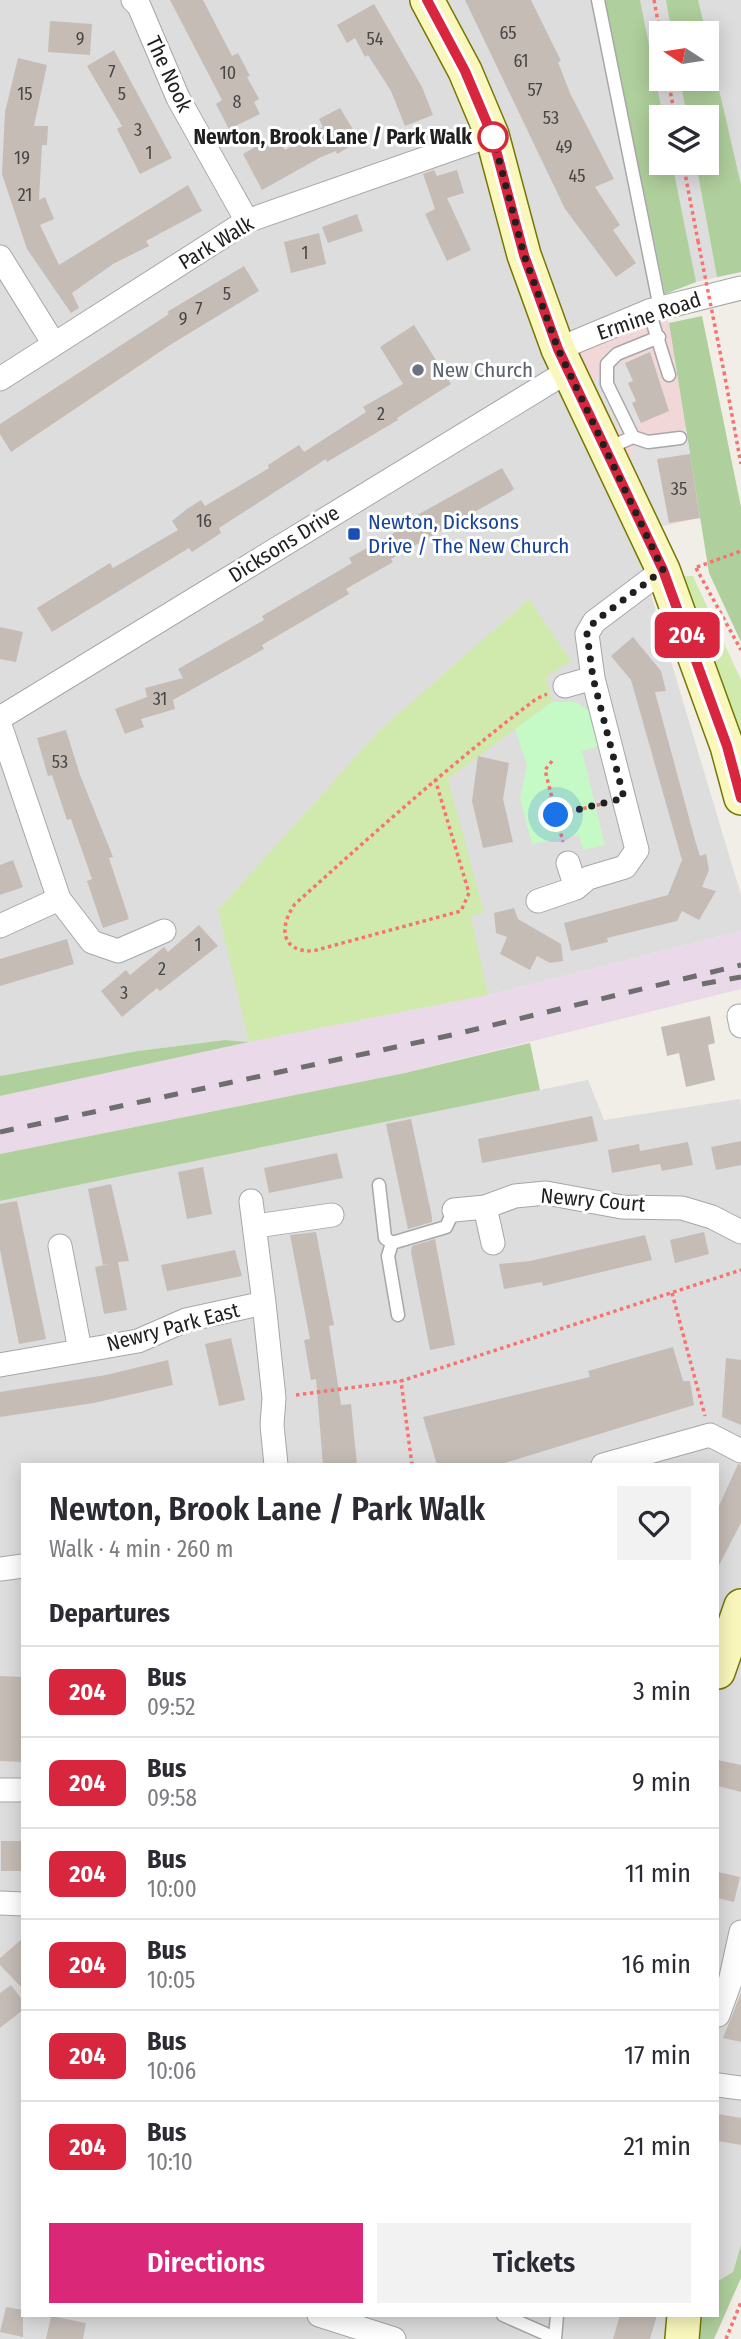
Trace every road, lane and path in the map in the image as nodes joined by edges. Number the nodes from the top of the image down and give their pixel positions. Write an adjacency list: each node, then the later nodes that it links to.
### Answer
1 (132, 0): 8 (street, The Nook)
2 (427, 0): 6 (street)
3 (598, 0): 11 (lane)
4 (654, 0): 5 (path)
5 (658, 21)
6 (492, 135): 8 (street, Park Walk); 14 (street)
7 (685, 175): 19 (path, bridge)
8 (247, 221): 13 (street, Park Walk)
9 (0, 257): 13 (street)
10 (741, 288): 11 (street, Ermine Road)
11 (654, 309): 12 (lane); 14 (street, Ermine Road)
12 (659, 337): 15 (lane); 18 (lane)
13 (54, 344): 16 (street, Park Walk)
14 (563, 360): 18 (street); 25 (street, Dicksons Drive)
15 (669, 375)
16 (0, 379)
17 (680, 438): 18 (lane)
18 (619, 443): 21 (street)
19 (741, 464)
20 (741, 551): 22 (path)
21 (663, 570): 23 (street); 30 (street)
22 (741, 650)
23 (593, 678): 24 (street); 29 (street)
24 (565, 686): 28 (path)
25 (0, 719)
26 (0, 725): 34 (street)
27 (552, 761): 31 (path)
28 (435, 779): 28 (path)
29 (624, 798): 31 (path); 33 (street)
30 (741, 798)
31 (556, 815): 32 (path)
32 (568, 863): 33 (street)
33 (576, 888): 35 (street)
34 (59, 899): 36 (street); 37 (street)
35 (538, 901)
36 (0, 926)
37 (164, 931)
38 (379, 1185): 45 (lane)
39 (251, 1201): 43 (street, Newry Park East)
40 (485, 1208): 41 (street, Newry Court); 44 (street, Newry Court); 46 (street)
41 (454, 1209): 45 (lane)
42 (332, 1215): 43 (street)
43 (256, 1226): 50 (street, Newry Park East)
44 (741, 1232)
45 (392, 1243): 51 (lane)
46 (493, 1243)
47 (60, 1246): 52 (street)
48 (741, 1270): 49 (path)
49 (672, 1293): 54 (path); 56 (path)
50 (264, 1303): 52 (street, Newry Park East); 55 (street, Newry Park East)
51 (398, 1315)
52 (80, 1350): 53 (street, Newry Park East)
53 (0, 1365)
54 (401, 1381): 55 (path); 59 (path)
55 (274, 1398): 58 (street, Newry Park East)
56 (710, 1435): 57 (street); 60 (street)
57 (741, 1451)
58 (276, 1463)
59 (412, 1463)
60 (610, 1463)
61 (21, 1566): 62 (street)
62 (0, 1569)
63 (741, 1606): 64 (street)
64 (719, 1669)
65 (0, 1790): 66 (street)
66 (21, 1790)
67 (0, 1903): 68 (street)
68 (21, 1904)
69 (731, 1946): 70 (street)
70 (719, 2012)
71 (719, 2085): 72 (street)
72 (741, 2088)
73 (741, 2302): 82 (path)
74 (324, 2317): 78 (street)
75 (507, 2317): 80 (lane)
76 (557, 2317): 80 (lane)
77 (684, 2317): 81 (street)
78 (350, 2327): 79 (street)
79 (394, 2339)
80 (555, 2339)
81 (682, 2339)
82 (726, 2339)

